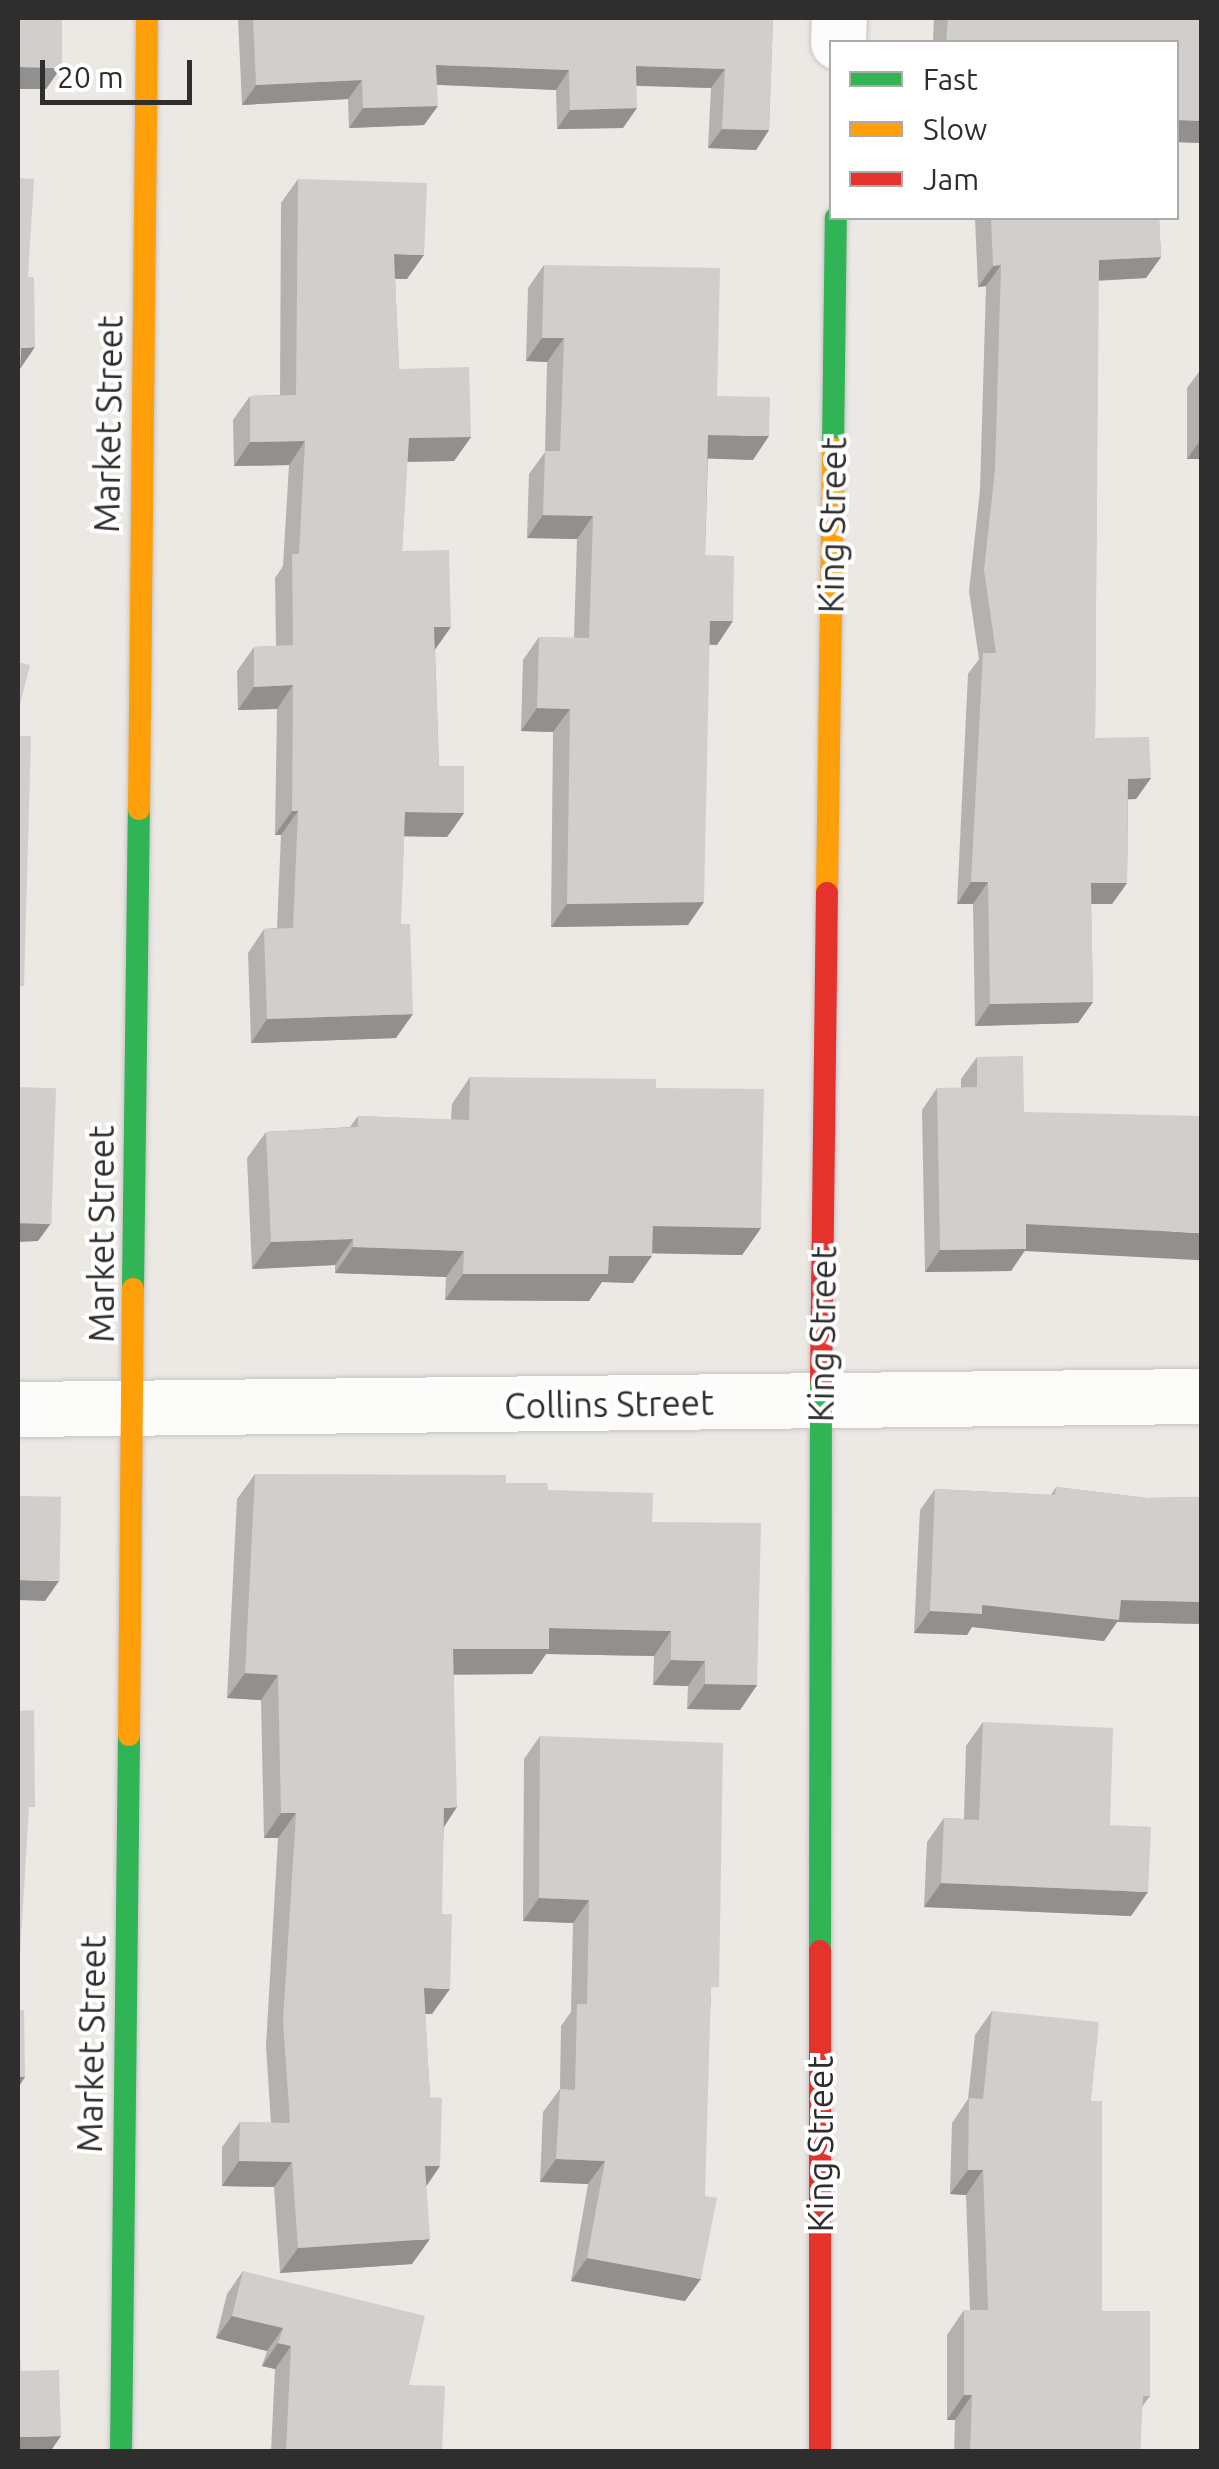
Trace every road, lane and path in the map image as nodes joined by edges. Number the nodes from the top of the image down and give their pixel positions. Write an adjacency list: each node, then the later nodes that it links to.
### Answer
1 (147, 18): 6 (street, Market Street)
2 (836, 220): 4 (street, King Street)
3 (1202, 1396): 4 (street, Collins Street)
4 (821, 1401): 6 (street, Collins Street); 8 (street, King Street)
5 (18, 1409): 6 (street, Collins Street)
6 (135, 1410): 7 (street, Market Street)
7 (121, 2452)
8 (820, 2452)

